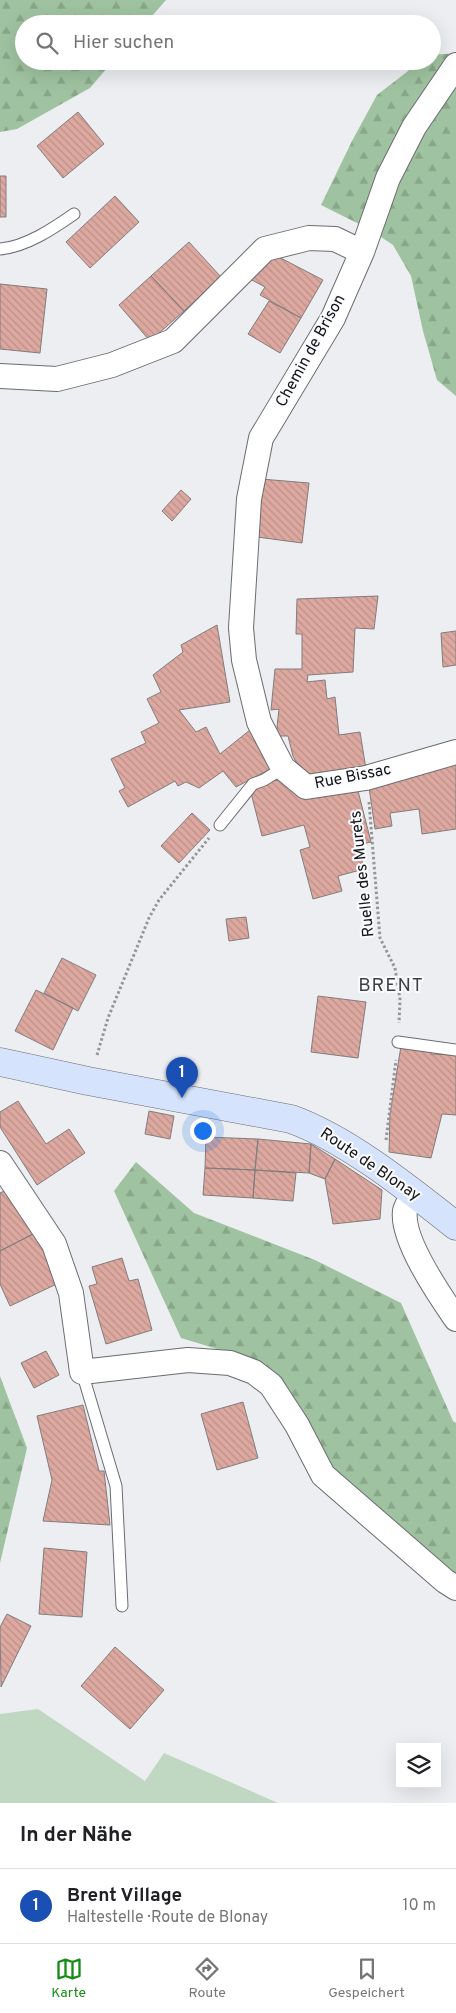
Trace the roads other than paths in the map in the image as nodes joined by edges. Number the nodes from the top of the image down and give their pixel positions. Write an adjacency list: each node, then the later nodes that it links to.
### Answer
1 (456, 65): 4 (street, Chemin de Brison)
2 (74, 214): 3 (lane)
3 (0, 249)
4 (362, 252): 5 (street); 6 (street, Chemin de Brison)
5 (0, 376)
6 (241, 628): 8 (street, Rue Bissac)
7 (456, 752): 8 (street, Rue Bissac)
8 (283, 768): 9 (lane)
9 (220, 825)
10 (398, 1042): 11 (lane)
11 (456, 1050)
12 (0, 1062): 14 (main road, Route de Blonay)
13 (0, 1163): 17 (street)
14 (413, 1193): 15 (main road, Route de Blonay); 16 (street)
15 (452, 1218)
16 (456, 1319)
17 (82, 1372): 18 (street); 19 (lane)
18 (456, 1588)
19 (122, 1606)

